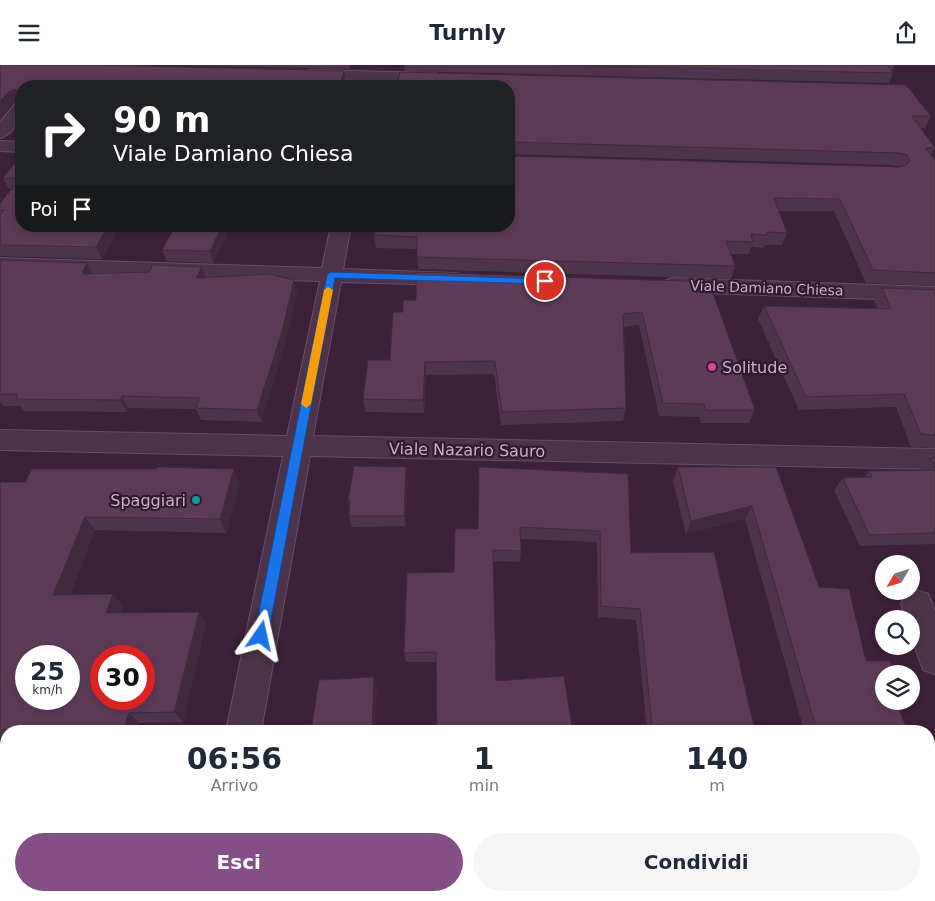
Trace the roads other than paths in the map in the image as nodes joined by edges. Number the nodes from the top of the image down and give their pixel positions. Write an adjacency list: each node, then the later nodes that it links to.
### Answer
1 (290, 75): 2 (street)
2 (369, 76): 3 (street)
3 (449, 79)
4 (15, 114): 5 (street)
5 (0, 133)
6 (0, 147): 7 (street)
7 (15, 147)
8 (340, 232): 10 (street)
9 (0, 264): 10 (street)
10 (331, 275): 11 (street); 15 (street)
11 (470, 279)
12 (658, 285): 13 (street, Viale Damiano Chiesa)
13 (935, 294)
14 (0, 440): 15 (street, Viale Nazario Sauro)
15 (298, 446): 16 (street, Viale Nazario Sauro); 19 (street)
16 (935, 459)
17 (917, 604): 18 (street)
18 (935, 659)
19 (244, 725)

